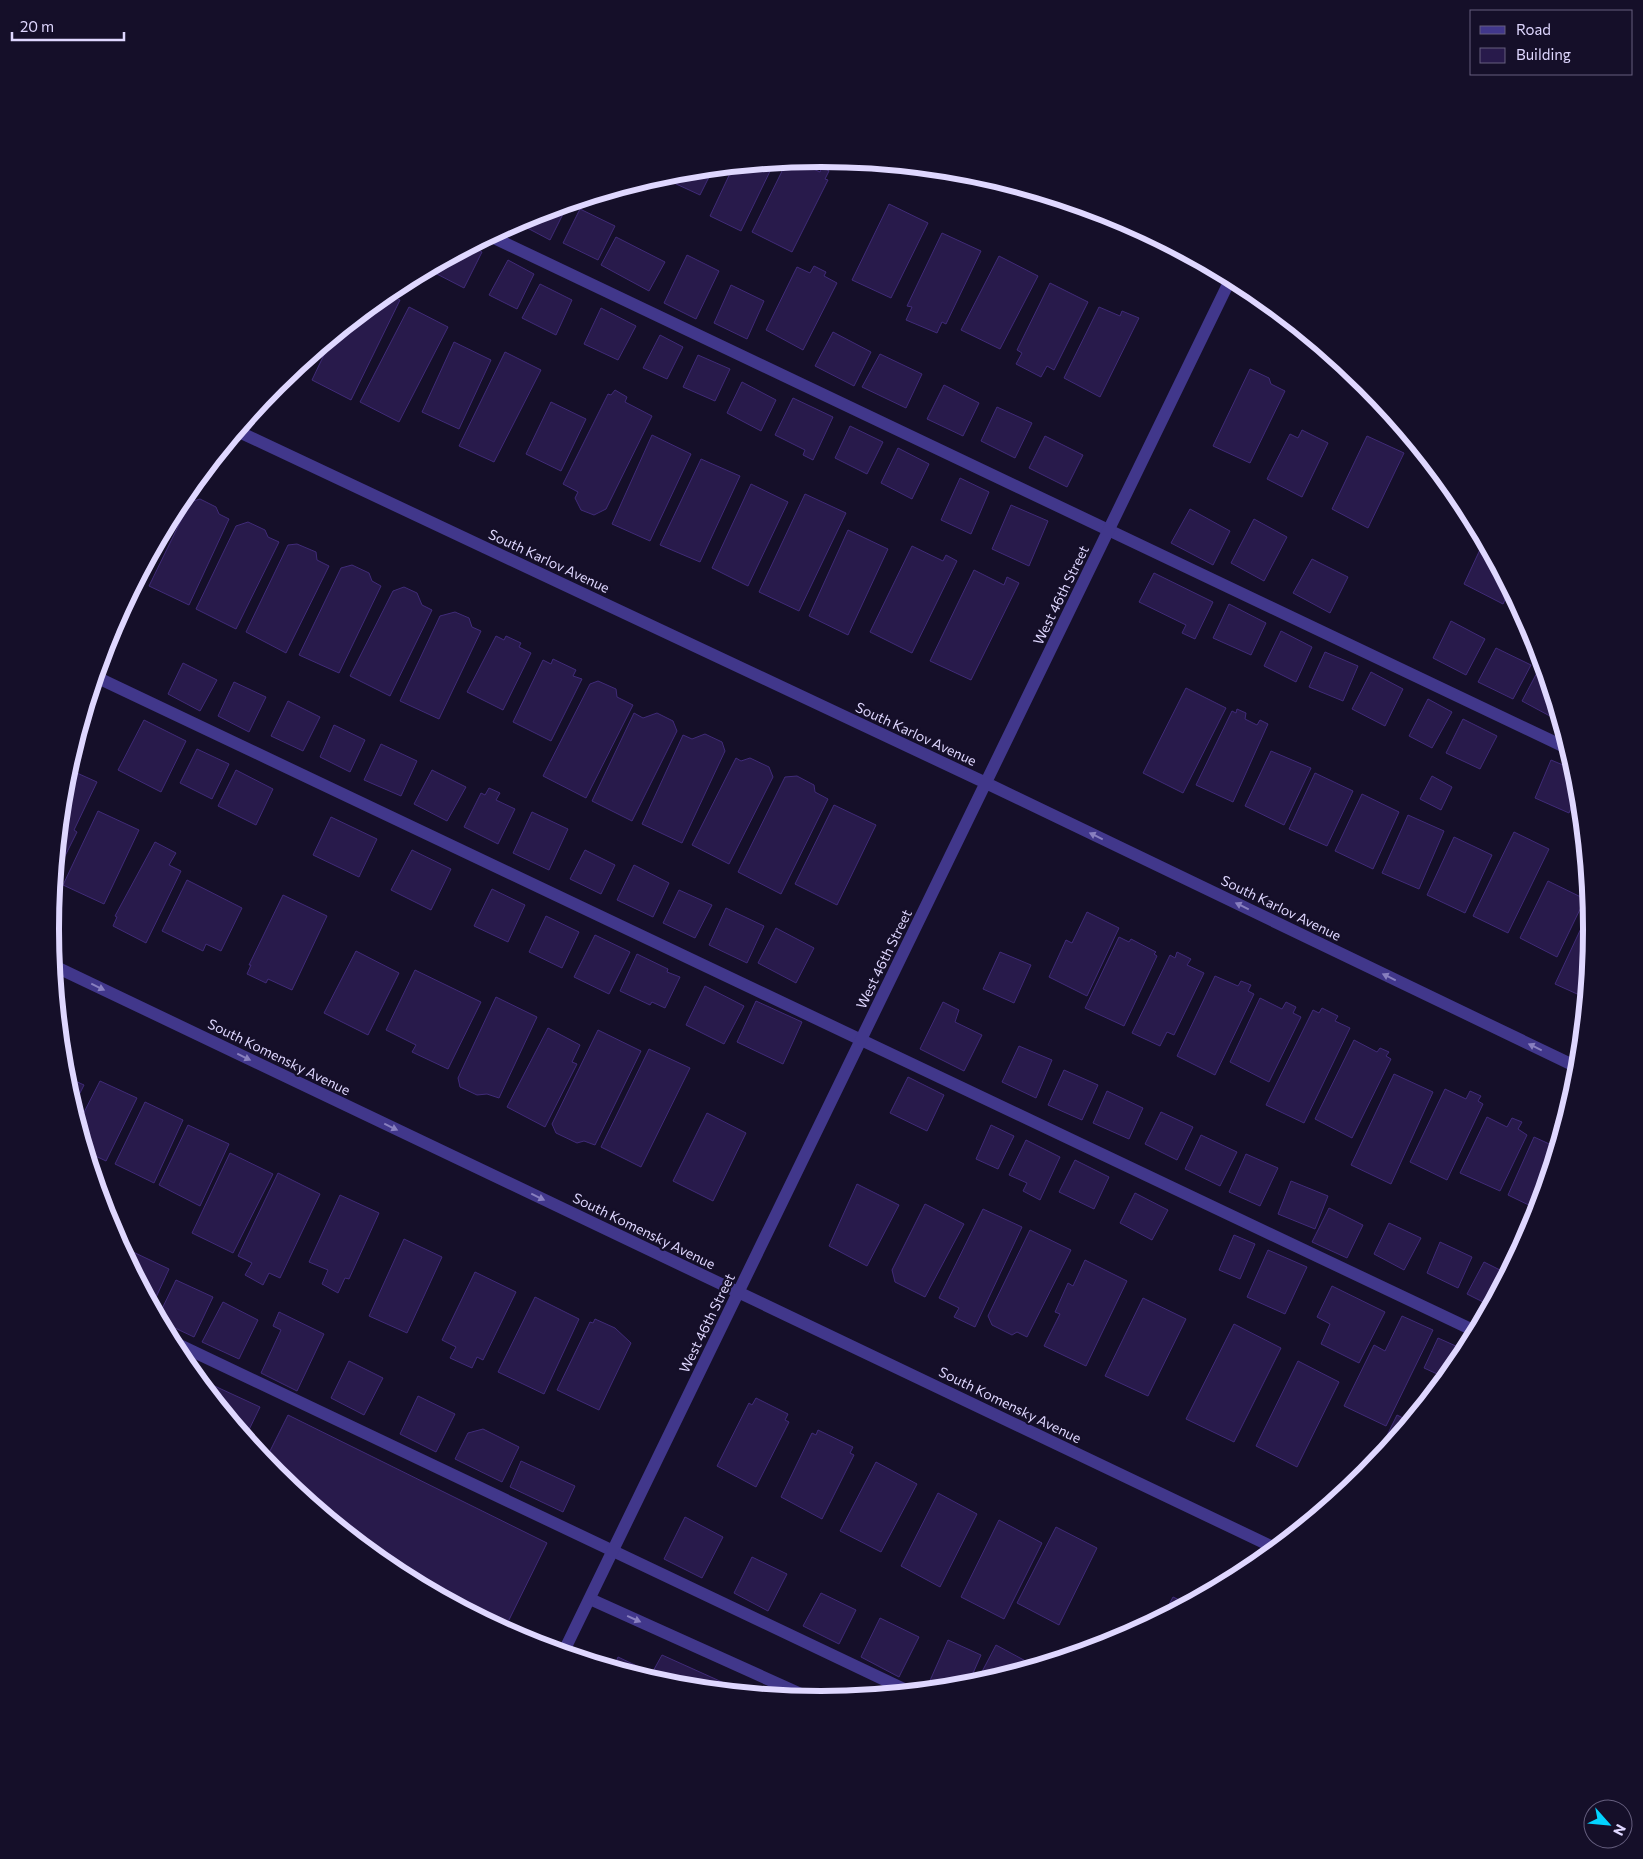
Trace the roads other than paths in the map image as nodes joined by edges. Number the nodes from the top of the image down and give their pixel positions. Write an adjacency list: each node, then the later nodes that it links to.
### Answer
1 (497, 239): 4 (street)
2 (1228, 284): 4 (street, West 46th Street)
3 (243, 433): 7 (street, South Karlov Avenue)
4 (1109, 531): 6 (street); 7 (street, West 46th Street)
5 (101, 679): 9 (street)
6 (1561, 745)
7 (986, 783): 9 (street, West 46th Street); 10 (street, South Karlov Avenue, one-way to 7)
8 (60, 969): 11 (street, South Komensky Avenue, one-way to 11)
9 (861, 1040): 11 (street, West 46th Street); 12 (street)
10 (1572, 1065)
11 (739, 1293): 14 (street, South Komensky Avenue); 15 (street, West 46th Street)
12 (1471, 1329)
13 (183, 1347): 15 (street)
14 (1271, 1546)
15 (613, 1551): 16 (street, West 46th Street); 18 (street)
16 (590, 1599): 17 (street, West 46th Street); 19 (street, one-way to 19)
17 (566, 1648)
18 (901, 1688)
19 (795, 1691)

